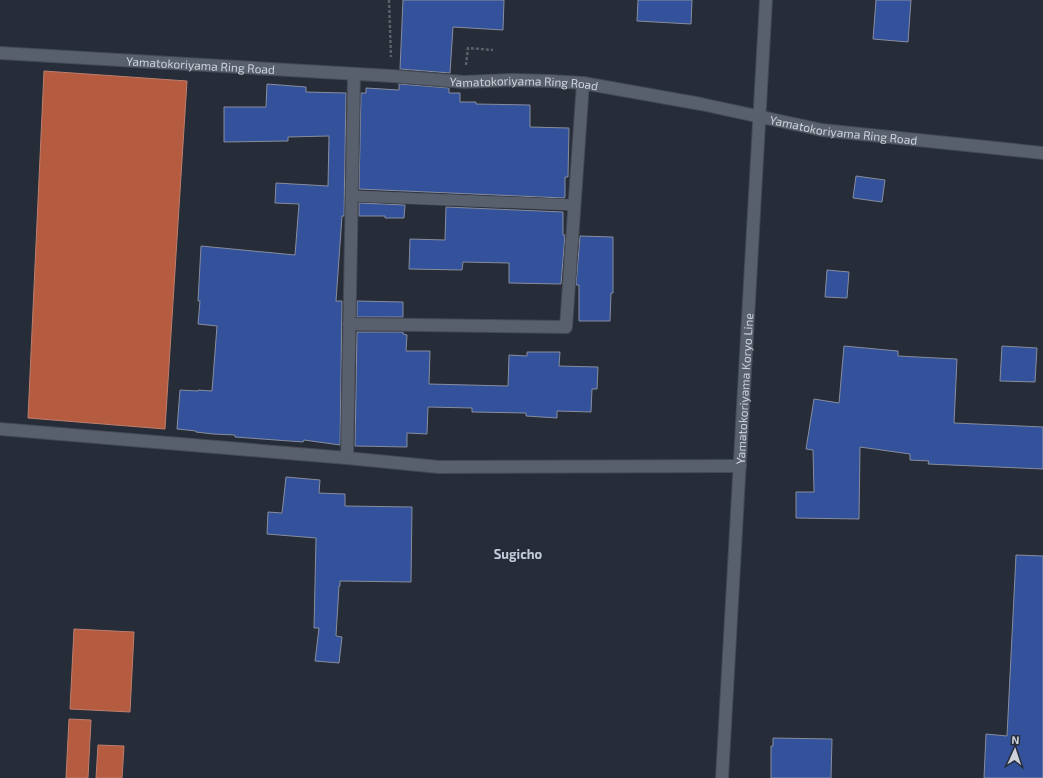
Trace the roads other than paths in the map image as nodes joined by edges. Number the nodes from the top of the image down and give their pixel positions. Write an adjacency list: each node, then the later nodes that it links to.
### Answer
1 (766, 0): 5 (main road, Yamatokoriyama Koryo Line)
2 (0, 53): 3 (main road, Yamatokoriyama Ring Road)
3 (354, 74): 4 (main road, Yamatokoriyama Ring Road); 7 (main road)
4 (583, 83): 5 (main road, Yamatokoriyama Ring Road); 8 (main road)
5 (759, 117): 6 (main road, Yamatokoriyama Ring Road); 12 (main road, Yamatokoriyama Koryo Line)
6 (1043, 152)
7 (352, 196): 8 (lane); 9 (main road)
8 (574, 205): 9 (main road)
9 (349, 324): 11 (main road)
10 (0, 429): 11 (main road)
11 (347, 458): 12 (main road)
12 (740, 466): 13 (main road, Yamatokoriyama Koryo Line)
13 (722, 778)

